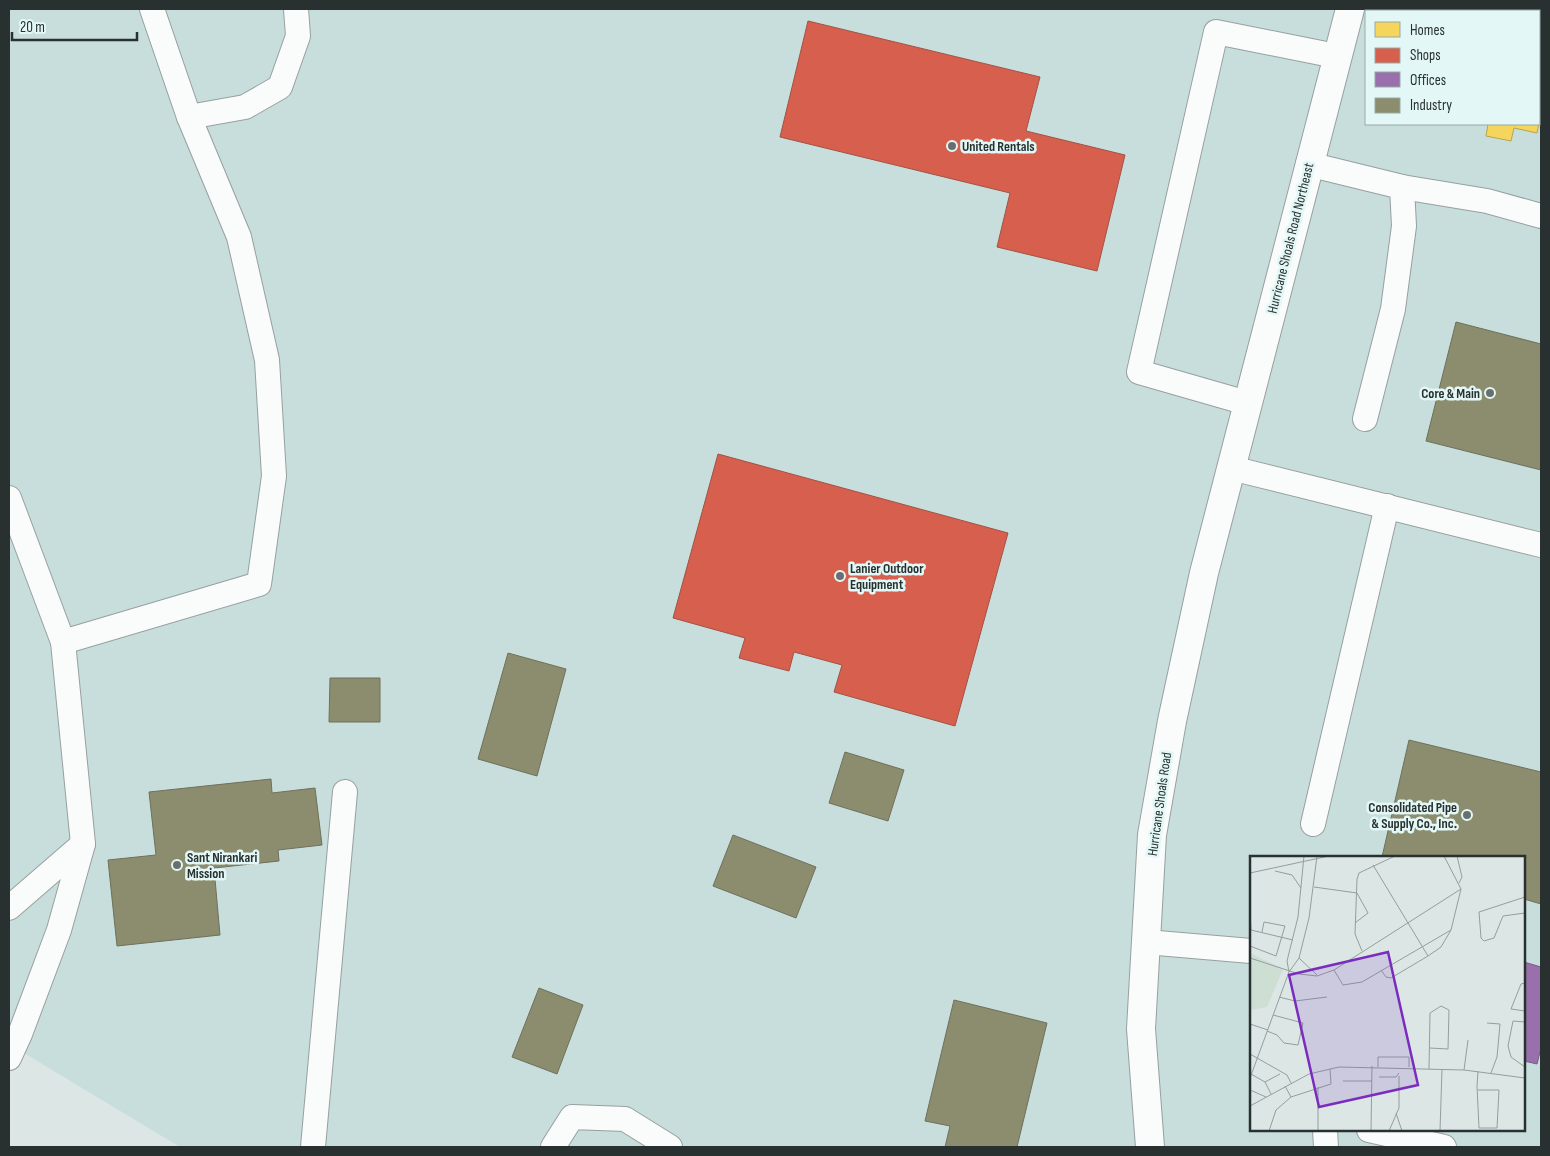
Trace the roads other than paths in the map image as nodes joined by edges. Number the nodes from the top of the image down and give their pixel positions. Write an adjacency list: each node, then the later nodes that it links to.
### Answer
1 (152, 9): 5 (lane)
2 (296, 9): 5 (lane)
3 (1350, 9): 4 (street, Hurricane Shoals Road Northeast)
4 (1336, 56): 6 (street, Hurricane Shoals Road Northeast); 9 (lane)
5 (189, 117): 15 (lane)
6 (1308, 164): 7 (lane); 9 (street, Hurricane Shoals Road Northeast)
7 (1402, 188): 8 (lane); 10 (lane)
8 (1541, 216)
9 (1248, 403): 11 (street, Hurricane Shoals Road Northeast)
10 (1365, 419)
11 (1231, 468): 13 (lane); 20 (street, Hurricane Shoals Road)
12 (9, 498): 15 (lane)
13 (1386, 506): 14 (lane); 17 (lane)
14 (1541, 545)
15 (62, 642): 18 (lane)
16 (345, 792): 26 (lane)
17 (1313, 824)
18 (83, 844): 19 (lane); 22 (lane)
19 (9, 908)
20 (1146, 942): 21 (lane); 29 (street, Hurricane Shoals Road)
21 (1250, 951)
22 (9, 1058)
23 (1325, 1131): 30 (lane)
24 (1374, 1131): 31 (lane)
25 (637, 1139): 27 (lane); 28 (lane)
26 (313, 1147)
27 (553, 1147)
28 (670, 1147)
29 (1150, 1147)
30 (1326, 1147)
31 (1444, 1147)

